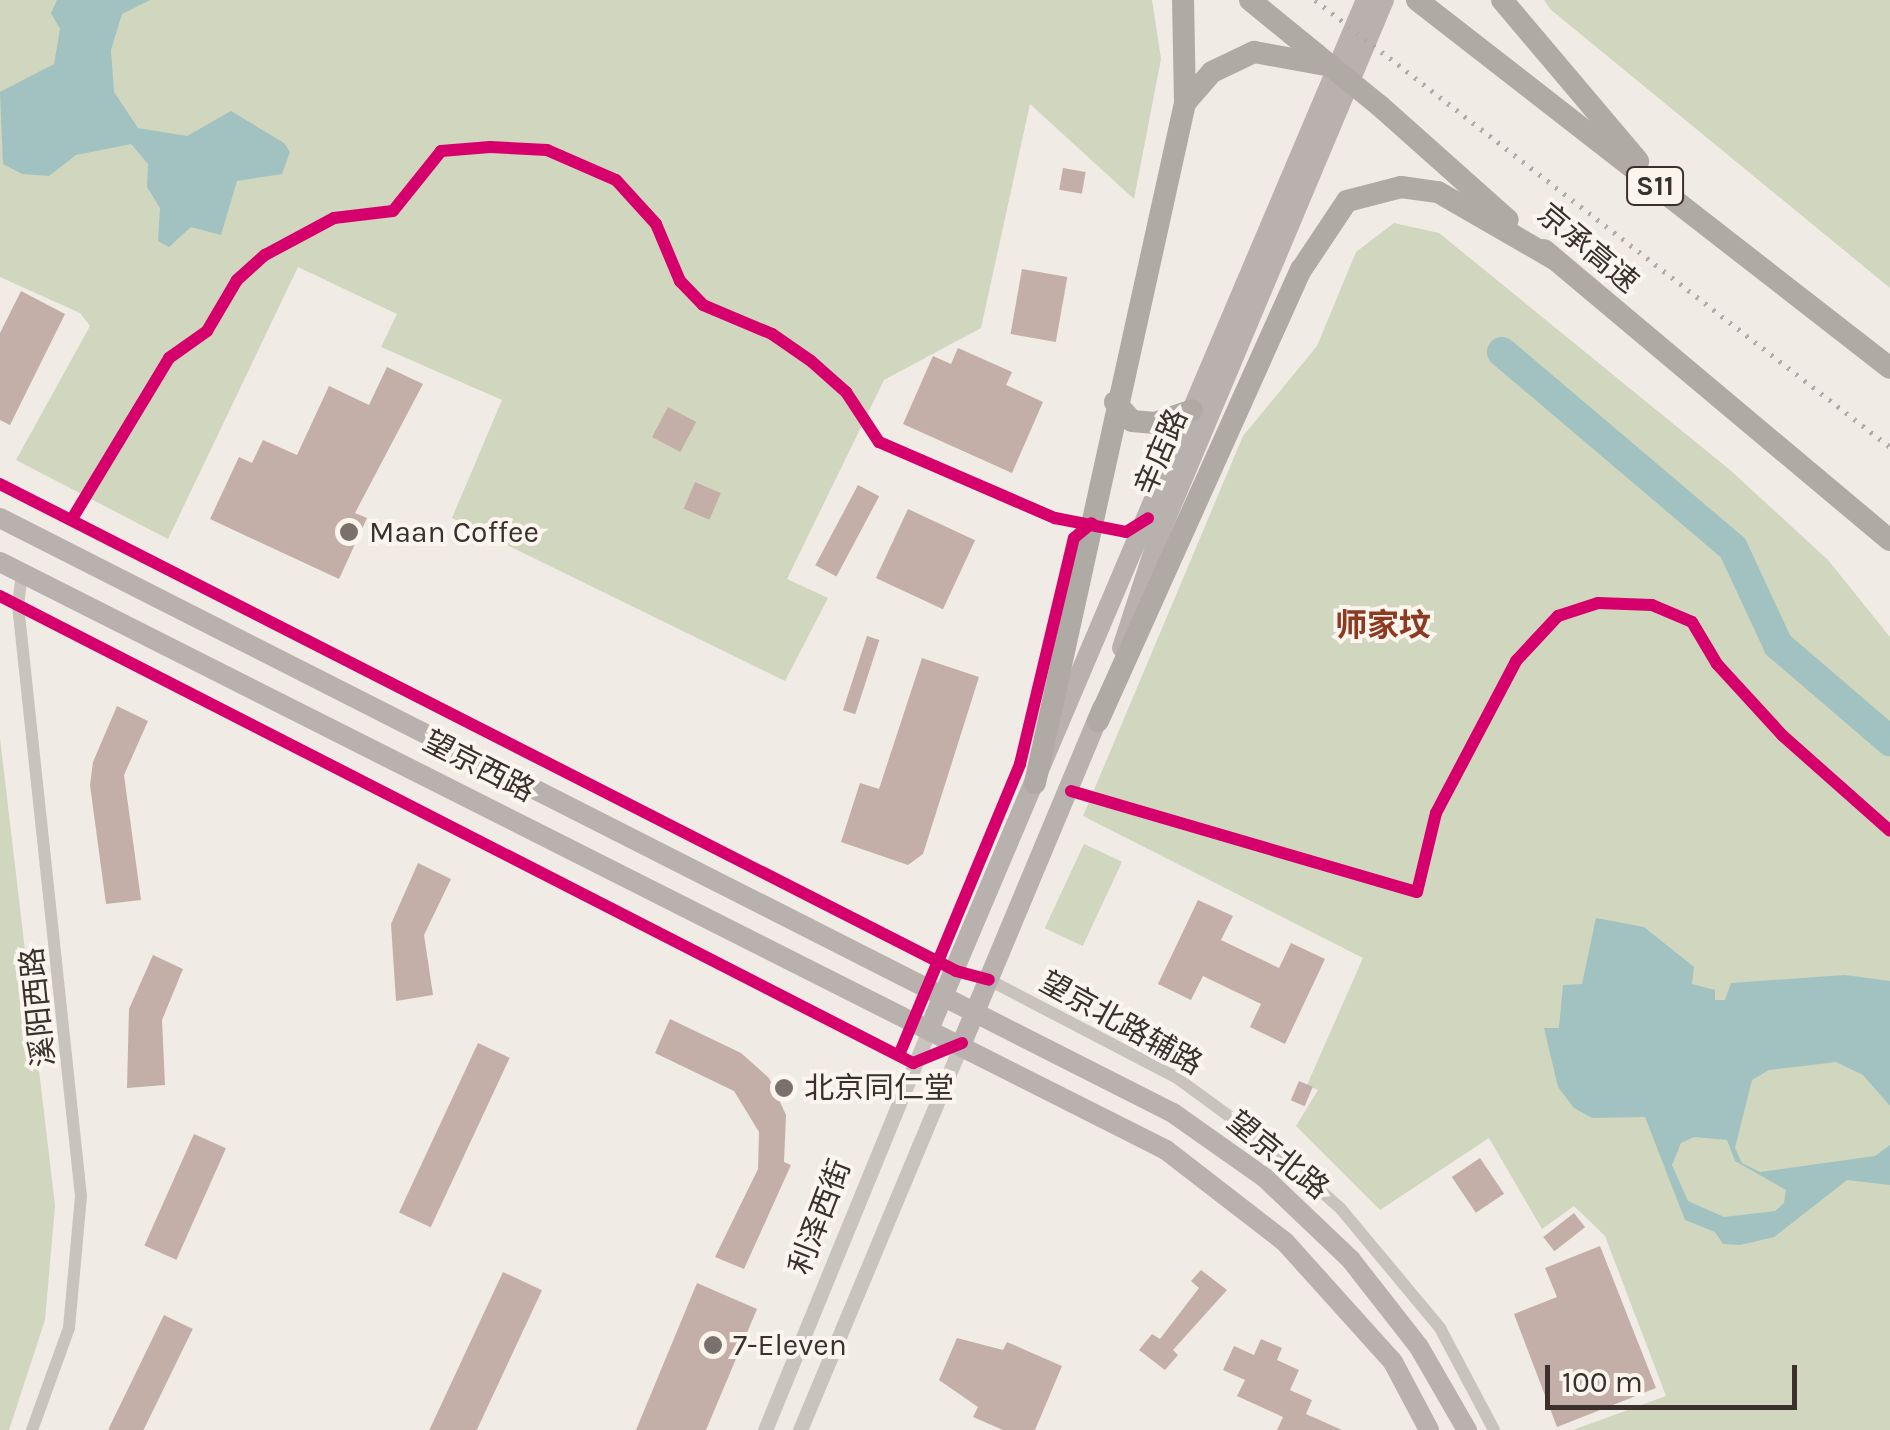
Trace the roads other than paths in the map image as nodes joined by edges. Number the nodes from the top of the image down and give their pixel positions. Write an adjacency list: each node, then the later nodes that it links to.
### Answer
1 (1183, 0): 8 (highway)
2 (1250, 0): 7 (highway, 京承高速)
3 (1366, 0): 13 (main road, 辛店路)
4 (1384, 0): 18 (main road, 辛店路)
5 (1502, 0): 9 (highway)
6 (1419, 2): 9 (highway, S11)
7 (1324, 59): 8 (highway); 10 (highway, 京承高速, bridge)
8 (1185, 103): 12 (highway)
9 (1662, 191): 11 (highway, S11)
10 (1554, 259): 15 (highway, 京承高速); 18 (highway)
11 (1890, 368)
12 (1115, 402): 13 (highway); 19 (highway)
13 (1192, 410): 19 (main road, 辛店路)
14 (0, 518): 21 (main road, 望京西路)
15 (1885, 536)
16 (0, 562): 17 (main road, 望京西路)
17 (22, 573): 23 (main road, 望京西路); 25 (street, 溪阳西路)
18 (1098, 721): 20 (main road, 辛店路)
19 (1035, 783): 21 (main road, 辛店路)
20 (989, 980): 22 (main road, 辛店路); 30 (street, 望京北路辅路)
21 (947, 994): 22 (main road, 望京西路); 23 (main road, 辛店路)
22 (976, 1010): 24 (main road, 辛店路); 29 (main road, 望京北路)
23 (930, 1027): 24 (main road, 望京北路); 26 (street, 利泽西街)
24 (962, 1043): 27 (street, 利泽西街); 28 (main road, 望京北路)
25 (32, 1430)
26 (765, 1430)
27 (800, 1430)
28 (1429, 1430)
29 (1467, 1430)
30 (1494, 1430)

